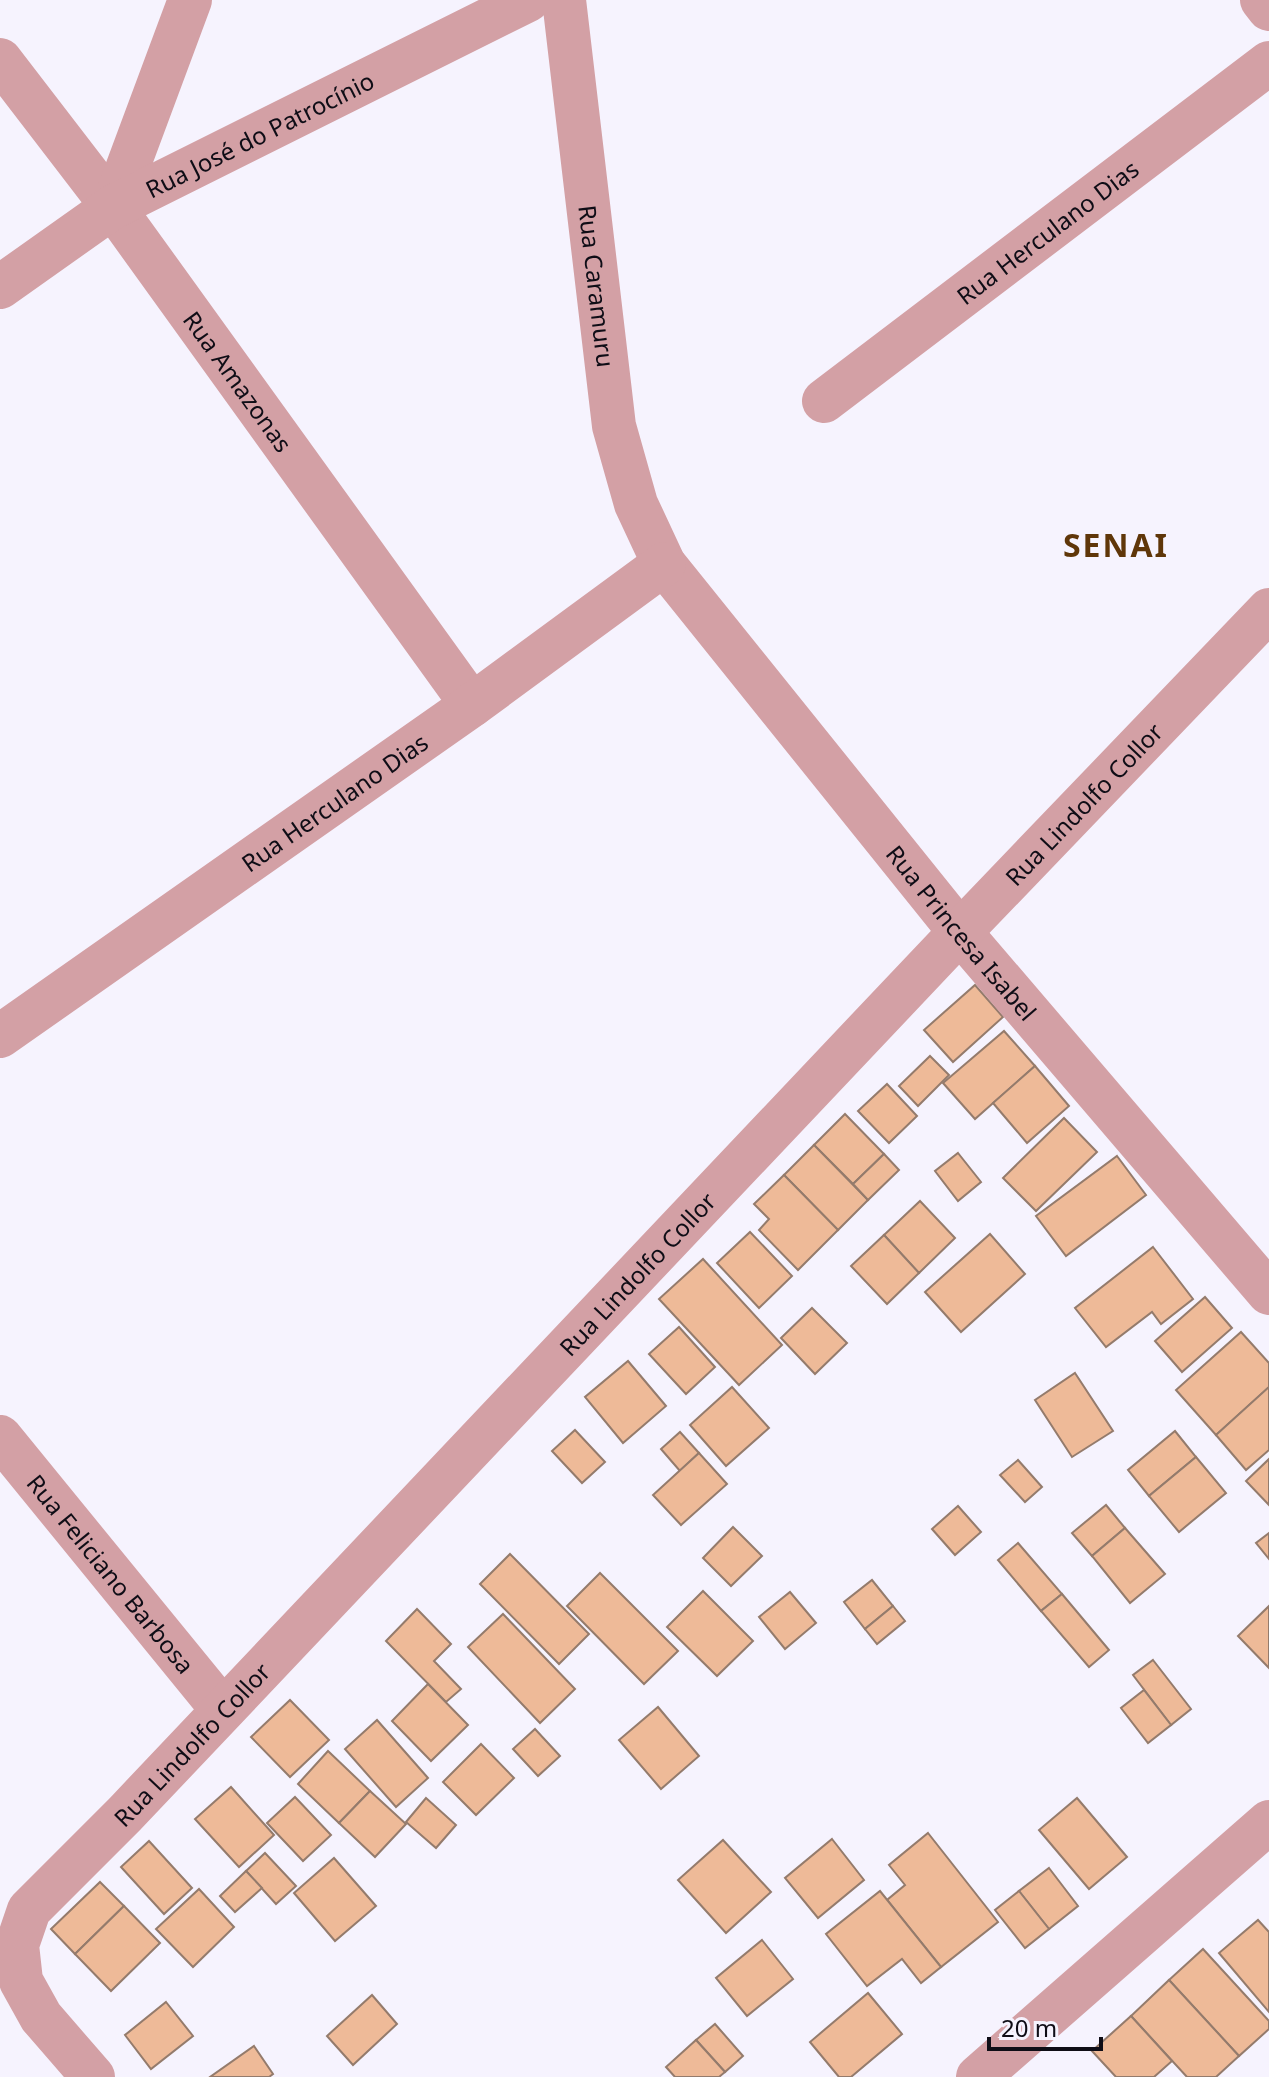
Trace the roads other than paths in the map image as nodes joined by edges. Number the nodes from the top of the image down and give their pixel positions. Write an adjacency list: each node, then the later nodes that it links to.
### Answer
1 (190, 0): 8 (street)
2 (528, 0): 8 (street, Rua José do Patrocínio)
3 (564, 0): 11 (street, Rua Caramuru)
4 (1262, 0): 5 (street)
5 (1269, 9)
6 (0, 60): 8 (street, Rua Amazonas)
7 (1269, 63): 10 (street, Rua Herculano Dias)
8 (113, 207): 9 (street, Rua José do Patrocínio); 13 (street, Rua Amazonas)
9 (0, 287)
10 (824, 401)
11 (664, 564): 13 (street, Rua Herculano Dias); 14 (street, Rua Princesa Isabel)
12 (1269, 610): 14 (street, Rua Lindolfo Collor)
13 (472, 705): 15 (street, Rua Herculano Dias)
14 (960, 932): 16 (street, Rua Princesa Isabel); 18 (street, Rua Lindolfo Collor)
15 (0, 1036)
16 (1269, 1293)
17 (0, 1437): 18 (street, Rua Feliciano Barbosa)
18 (222, 1709): 20 (street, Rua Lindolfo Collor)
19 (1269, 1822): 21 (street)
20 (93, 2077)
21 (978, 2077)

